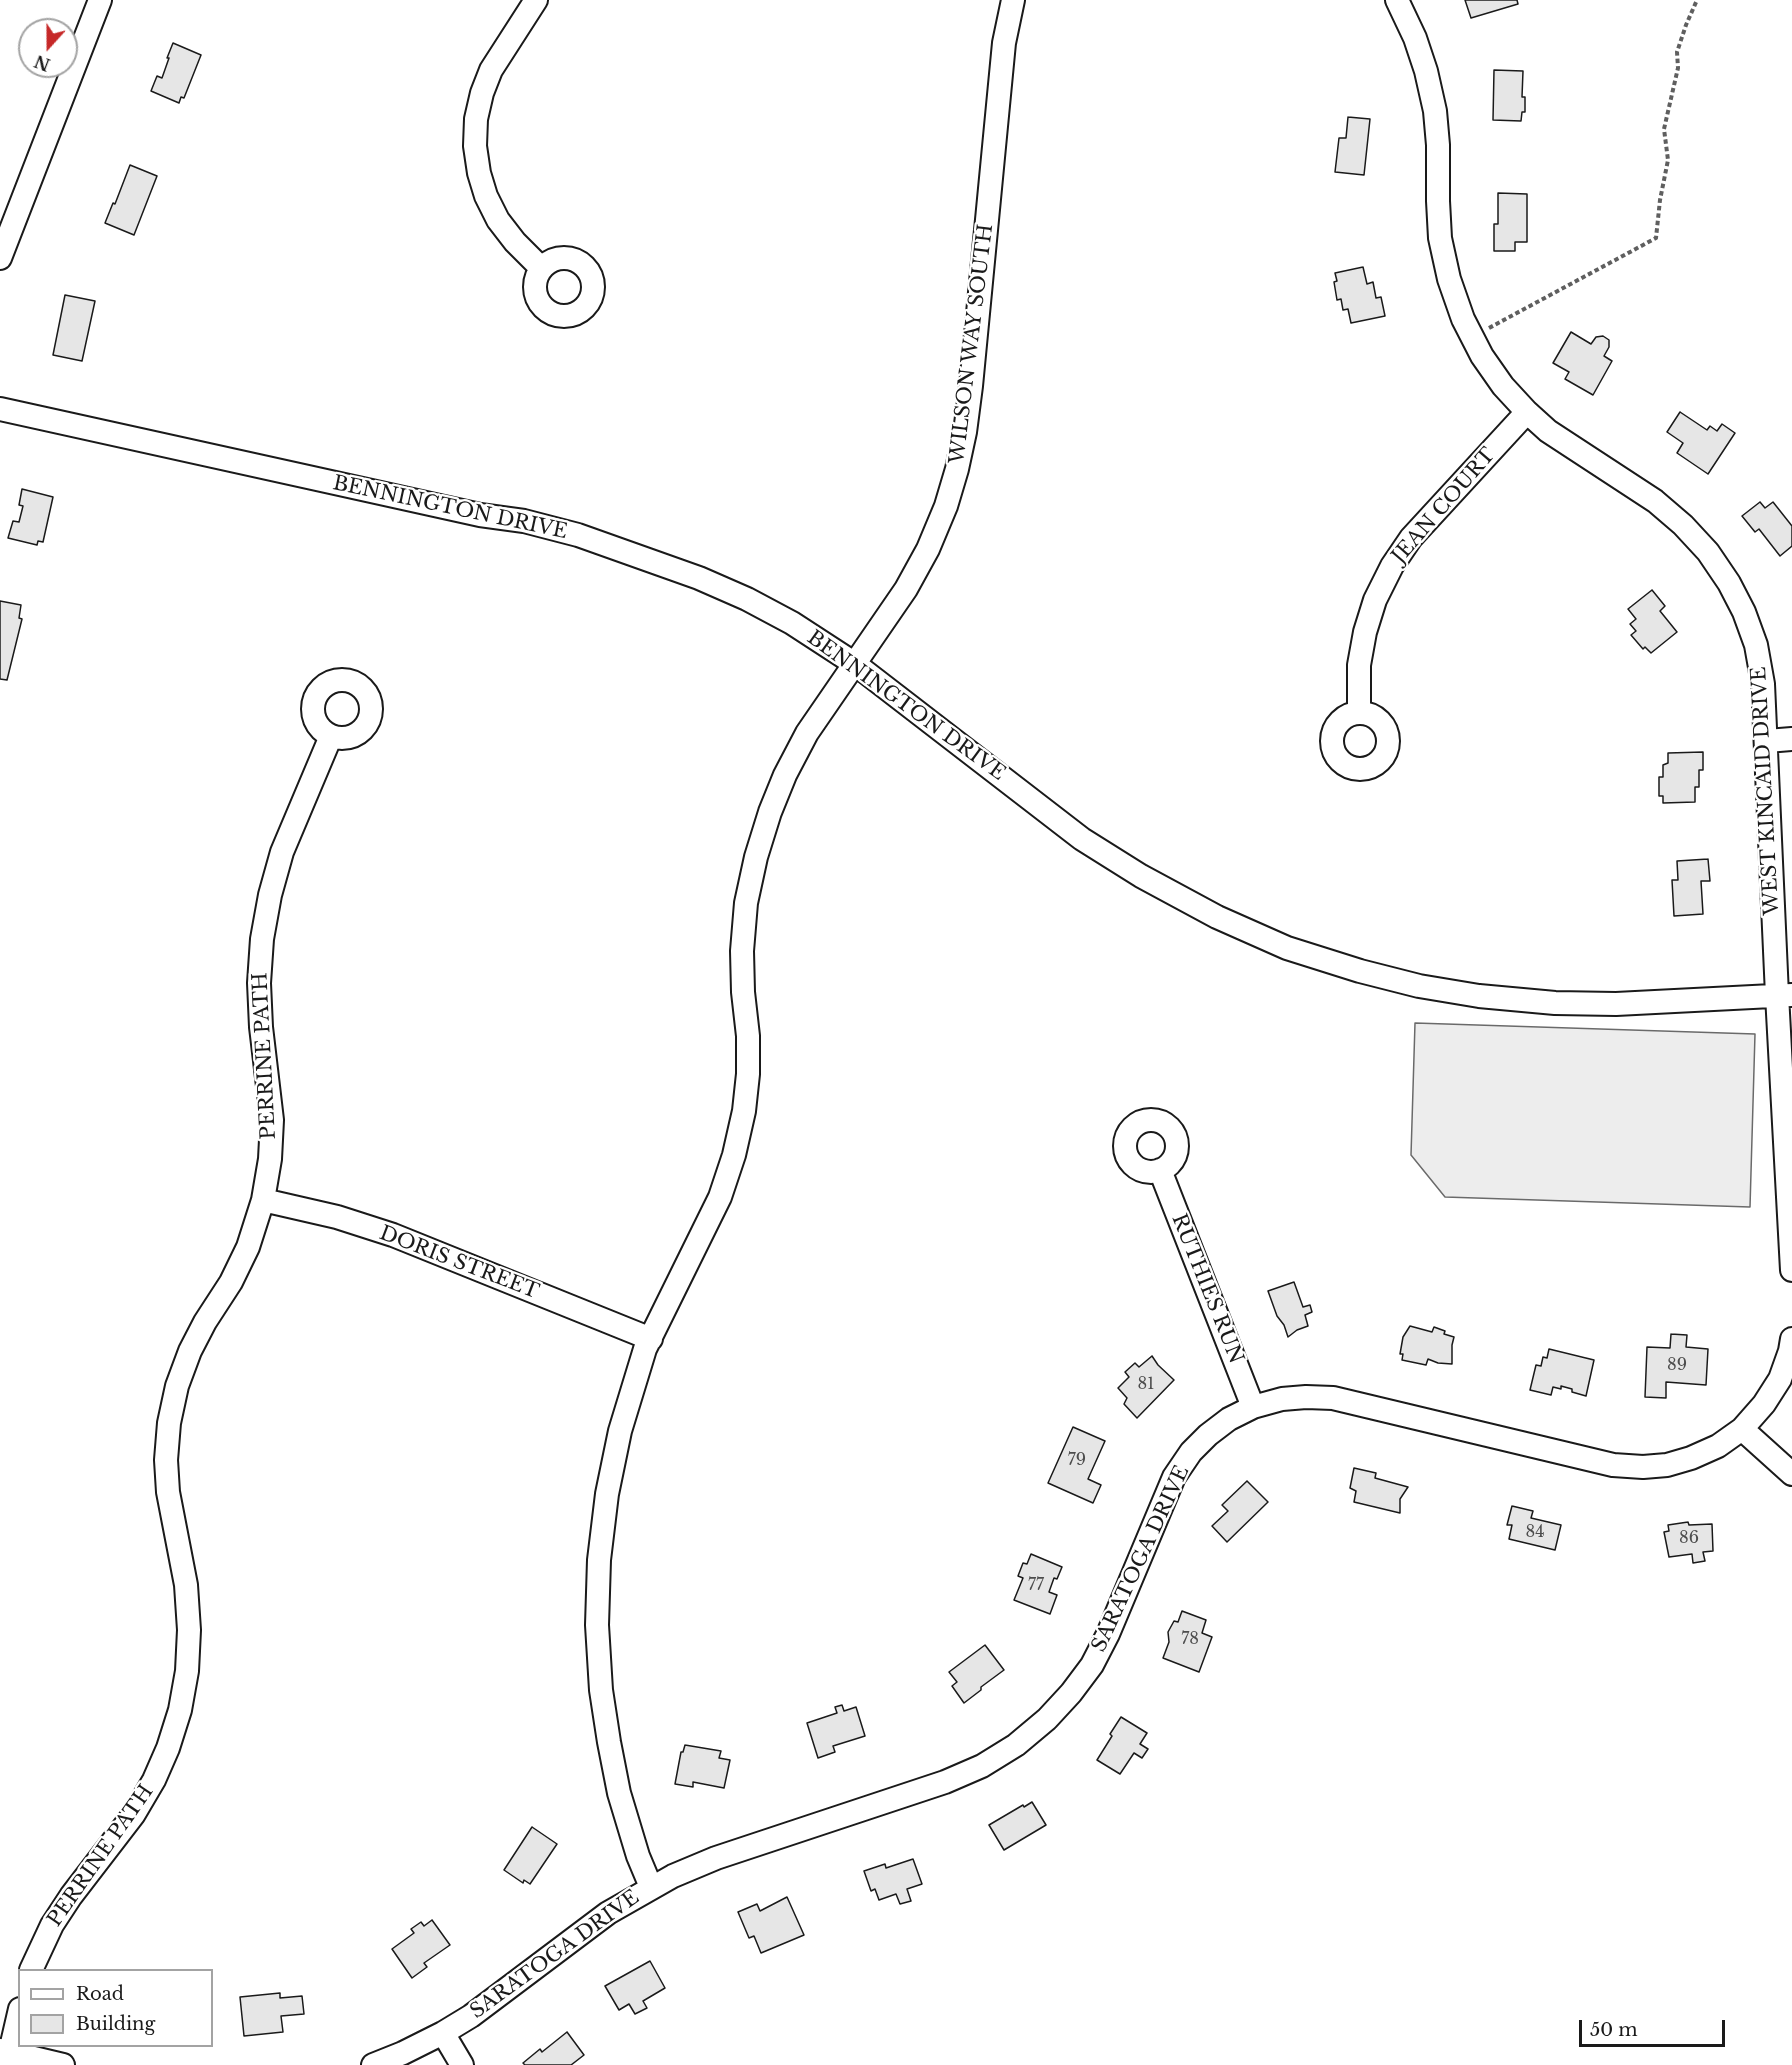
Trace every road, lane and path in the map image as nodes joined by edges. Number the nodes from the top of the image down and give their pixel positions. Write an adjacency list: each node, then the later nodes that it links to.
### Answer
1 (100, 0): 6 (street)
2 (536, 0): 7 (street)
3 (1013, 0): 11 (street, WILSON WAY SOUTH)
4 (1397, 0): 8 (street, WEST KINCAID DRIVE)
5 (1697, 0): 8 (path)
6 (0, 258)
7 (541, 268)
8 (1472, 337): 10 (street, WEST KINCAID DRIVE)
9 (0, 409): 11 (street, BENNINGTON DRIVE)
10 (1527, 412): 12 (street, JEAN COURT); 15 (street, WEST KINCAID DRIVE)
11 (855, 664): 16 (street, BENNINGTON DRIVE); 20 (street, WILSON WAY SOUTH)
12 (1359, 713)
13 (331, 736): 18 (street, PERRINE PATH)
14 (1792, 739): 15 (street)
15 (1767, 741): 16 (street, WEST KINCAID DRIVE)
16 (1785, 995): 19 (street)
17 (1160, 1170): 22 (street, RUTHIES RUN)
18 (263, 1200): 20 (street, DORIS STREET); 26 (street, PERRINE PATH)
19 (1792, 1270)
20 (651, 1339): 25 (street, WILSON WAY SOUTH)
21 (1792, 1339): 23 (street, SARATOGA DRIVE)
22 (1253, 1407): 23 (street, SARATOGA DRIVE); 25 (street, SARATOGA DRIVE)
23 (1742, 1429): 24 (street)
24 (1792, 1474)
25 (651, 1887): 28 (street, SARATOGA DRIVE)
26 (32, 1969)
27 (18, 2015): 29 (street)
28 (443, 2033): 31 (street, SARATOGA DRIVE); 32 (street)
29 (5, 2056): 30 (street)
30 (63, 2065)
31 (373, 2065)
32 (462, 2065)

